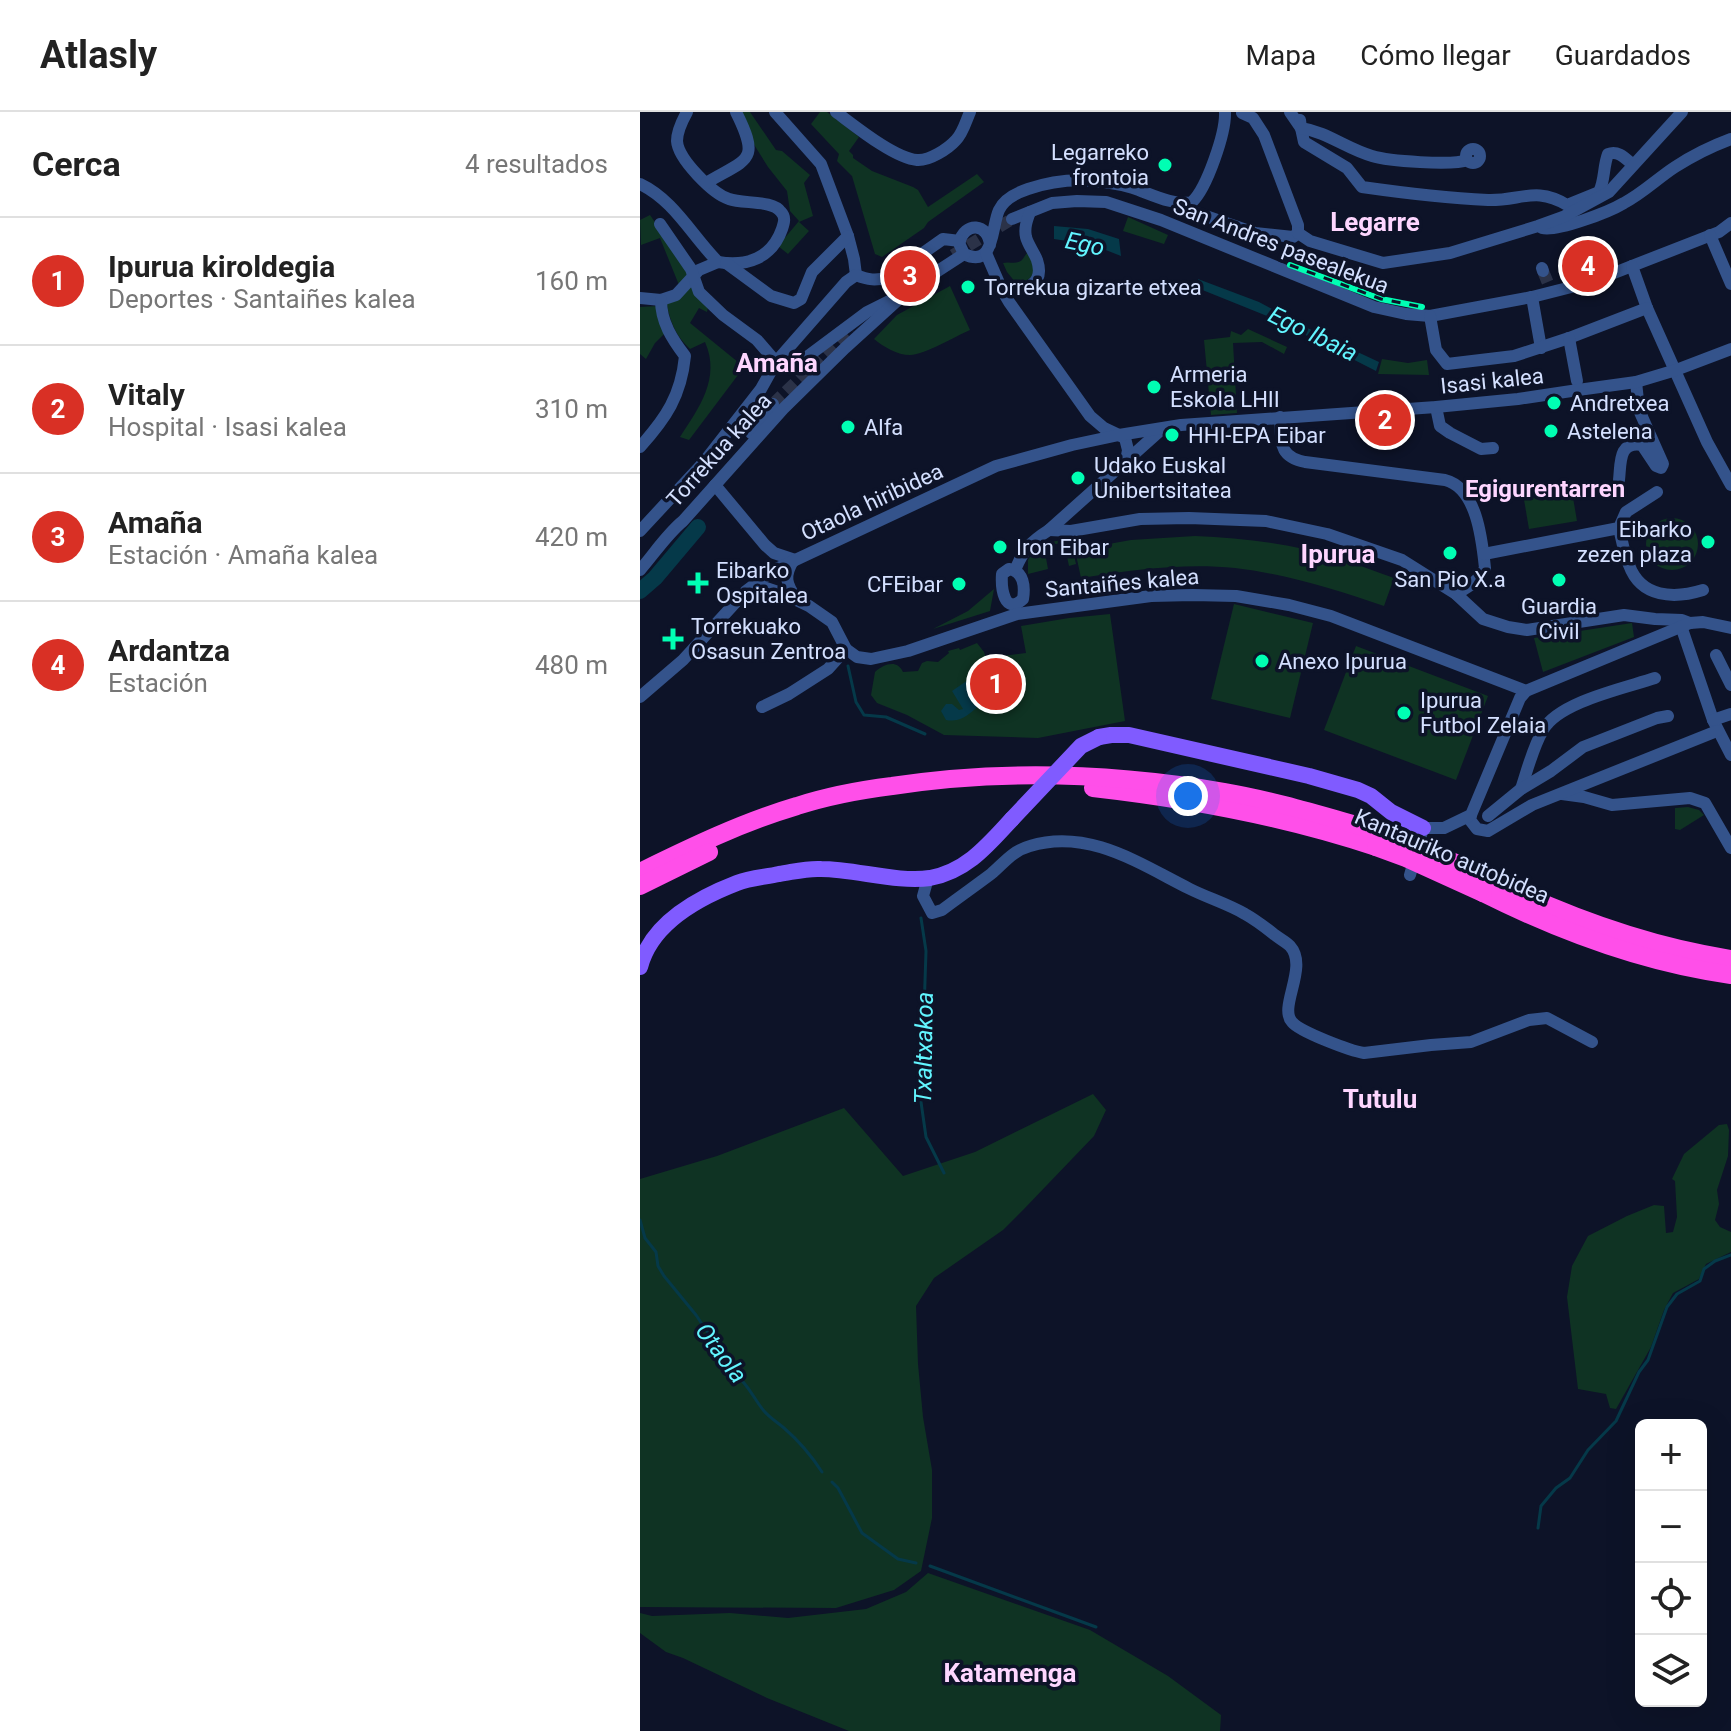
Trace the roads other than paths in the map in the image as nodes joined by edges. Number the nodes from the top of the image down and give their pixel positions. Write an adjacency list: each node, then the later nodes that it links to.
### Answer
1 (687, 112): 15 (street)
2 (736, 112): 15 (street)
3 (775, 112): 29 (street)
4 (836, 112): 5 (street)
5 (970, 112)
6 (1225, 112): 17 (street)
7 (1290, 112): 11 (street)
8 (1300, 112): 11 (street)
9 (1682, 112): 14 (street)
10 (1242, 113): 27 (street)
11 (1301, 128): 13 (street); 14 (street)
12 (1731, 139): 25 (street)
13 (1467, 160)
14 (1633, 165): 25 (street)
15 (706, 183): 33 (street)
16 (640, 184): 33 (street)
17 (1198, 196): 18 (street); 20 (street)
18 (1180, 204): 19 (street); 20 (street)
19 (997, 213): 26 (street); 31 (street)
20 (1207, 216): 27 (street)
21 (1028, 218): 22 (street, San Andres pasealekua); 38 (street); 44 (street, San Andres pasealekua)
22 (1012, 219)
23 (1731, 223): 28 (street, San Andres pasealekua)
24 (660, 224): 36 (street)
25 (1538, 226): 27 (street)
26 (973, 228): 30 (street); 31 (street)
27 (1298, 233)
28 (1710, 235): 34 (street, San Andres pasealekua); 37 (street)
29 (848, 236): 33 (street); 35 (street)
30 (960, 241): 32 (street); 35 (street)
31 (988, 249): 32 (street); 38 (street)
32 (964, 254): 39 (street)
33 (722, 262): 36 (street)
34 (1632, 266): 40 (street, San Andres pasealekua); 43 (street)
35 (856, 275): 48 (street)
36 (693, 279): 42 (street); 48 (street)
37 (1731, 284)
38 (1002, 290): 54 (street)
39 (902, 295): 48 (street); 63 (street, Torrekua kalea)
40 (1532, 297): 44 (street, San Andres pasealekua); 46 (street)
41 (640, 298): 42 (street)
42 (661, 300): 59 (street)
43 (1647, 308): 45 (street); 49 (street)
44 (1430, 316): 46 (street)
45 (1569, 338): 46 (street); 50 (street)
46 (1541, 348)
47 (1731, 349): 49 (street, Isasi kalea)
48 (776, 362): 71 (street)
49 (1676, 370): 51 (street, Isasi kalea); 64 (street)
50 (1577, 381)
51 (1636, 382): 53 (street, Isasi kalea); 62 (street)
52 (773, 404): 69 (street)
53 (1436, 407): 55 (street, Isasi kalea); 60 (street)
54 (1090, 416): 57 (street); 58 (street)
55 (1280, 417): 56 (street, Isasi kalea); 73 (street)
56 (1164, 427): 57 (street, Isasi kalea); 61 (street)
57 (1119, 435): 58 (street, Otaola hiribidea); 61 (street)
58 (1072, 445): 74 (street, Otaola hiribidea)
59 (640, 447)
60 (1493, 448)
61 (1126, 461): 66 (street)
62 (1619, 480)
63 (715, 485): 69 (street, Torrekua kalea); 72 (street)
64 (1731, 485)
65 (1657, 492): 68 (street)
66 (1076, 505): 67 (street); 70 (street)
67 (1084, 528): 70 (street); 81 (street)
68 (1619, 528): 73 (street); 79 (street)
69 (674, 529): 75 (street, Torrekua kalea)
70 (1049, 530): 76 (street)
71 (640, 531)
72 (765, 545): 74 (street); 77 (street)
73 (1484, 554): 81 (street)
74 (794, 561): 77 (street, Otaola hiribidea); 82 (street)
75 (640, 570)
76 (1015, 570): 83 (street); 83 (street)
77 (772, 571): 78 (street, Otaola hiribidea); 80 (street)
78 (752, 587): 80 (street); 95 (street, Otaola hiribidea)
79 (1703, 590)
80 (784, 594): 82 (street)
81 (1456, 594): 86 (street)
82 (797, 601): 90 (street)
83 (1018, 602): 84 (street); 85 (street)
84 (1050, 609): 85 (street, Santaiñes kalea); 94 (street, Santaiñes kalea)
85 (1006, 617): 90 (street, Santaiñes kalea)
86 (1655, 619): 87 (street); 89 (street)
87 (1686, 624): 88 (street); 89 (street); 99 (street)
88 (1731, 628)
89 (1657, 636): 94 (street)
90 (846, 649): 96 (street)
91 (1716, 655): 93 (street)
92 (1655, 678): 101 (street)
93 (1731, 685)
94 (1526, 691): 103 (street)
95 (640, 697)
96 (762, 707)
97 (1731, 714): 99 (street)
98 (1668, 716): 101 (street)
99 (1715, 725): 100 (street); 102 (street)
100 (1731, 755)
101 (1521, 789): 104 (street)
102 (1559, 794): 108 (street); 110 (street)
103 (1472, 811): 104 (street); 105 (street); 107 (street)
104 (1488, 816): 108 (street)
105 (1447, 827): 106 (street); 107 (street)
106 (1423, 828): 112 (street); 113 (main road, bridge)
107 (1477, 829): 108 (street)
108 (1492, 829)
109 (1377, 839): 111 (highway, Kantauriko autobidea); 114 (highway, Kantauriko autobidea); 115 (highway, Kantauriko autobidea, bridge)
110 (1731, 848)
111 (640, 872)
112 (1410, 875)
113 (928, 878): 117 (main road); 119 (street)
114 (640, 886)
115 (1485, 886): 116 (highway, Kantauriko autobidea); 118 (highway, Kantauriko autobidea)
116 (1731, 959)
117 (640, 967)
118 (1731, 975)
119 (1592, 1042)

